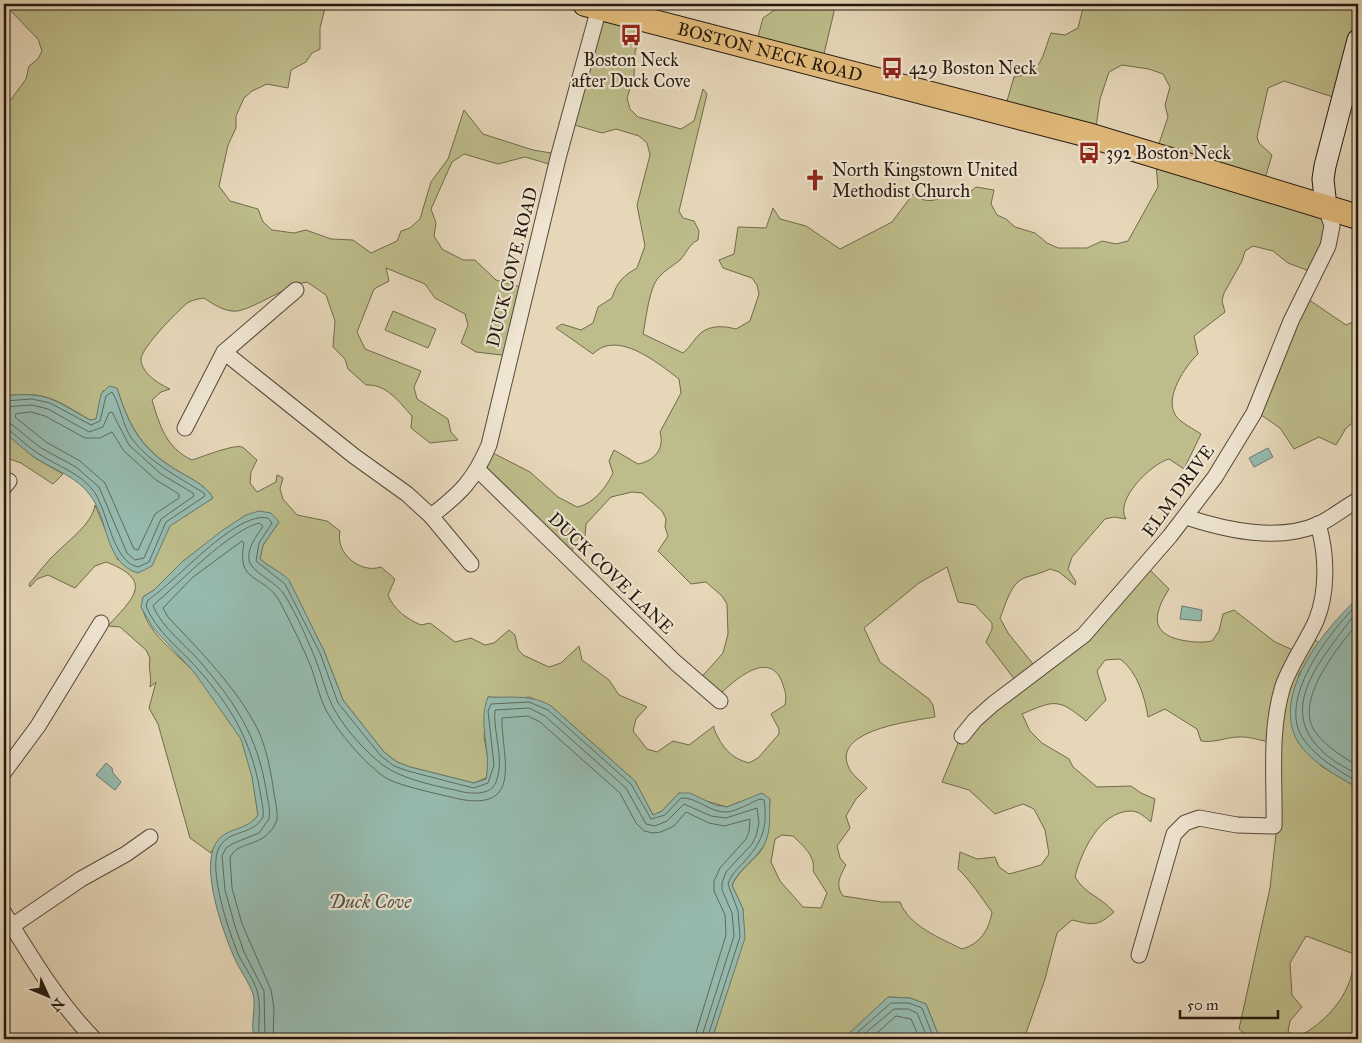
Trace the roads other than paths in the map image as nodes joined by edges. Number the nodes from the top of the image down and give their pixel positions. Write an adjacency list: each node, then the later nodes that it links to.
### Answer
1 (592, 6): 3 (main road, BOSTON NECK ROAD); 8 (street, DUCK COVE ROAD)
2 (1358, 40): 3 (street)
3 (1326, 207): 4 (main road, BOSTON NECK ROAD); 11 (street, ELM DRIVE)
4 (1358, 217)
5 (296, 290): 6 (street)
6 (224, 352): 7 (street); 10 (street)
7 (184, 428)
8 (478, 470): 10 (street, DUCK COVE ROAD); 15 (street, DUCK COVE LANE)
9 (1358, 500): 12 (street)
10 (431, 516): 13 (street)
11 (1186, 517): 12 (street); 16 (street, ELM DRIVE)
12 (1318, 524): 21 (street)
13 (472, 564)
14 (101, 623): 17 (street)
15 (720, 701)
16 (962, 736)
17 (4, 772)
18 (150, 837): 20 (street)
19 (4, 912): 20 (street)
20 (12, 926): 22 (street)
21 (1139, 955)
22 (94, 1039)

